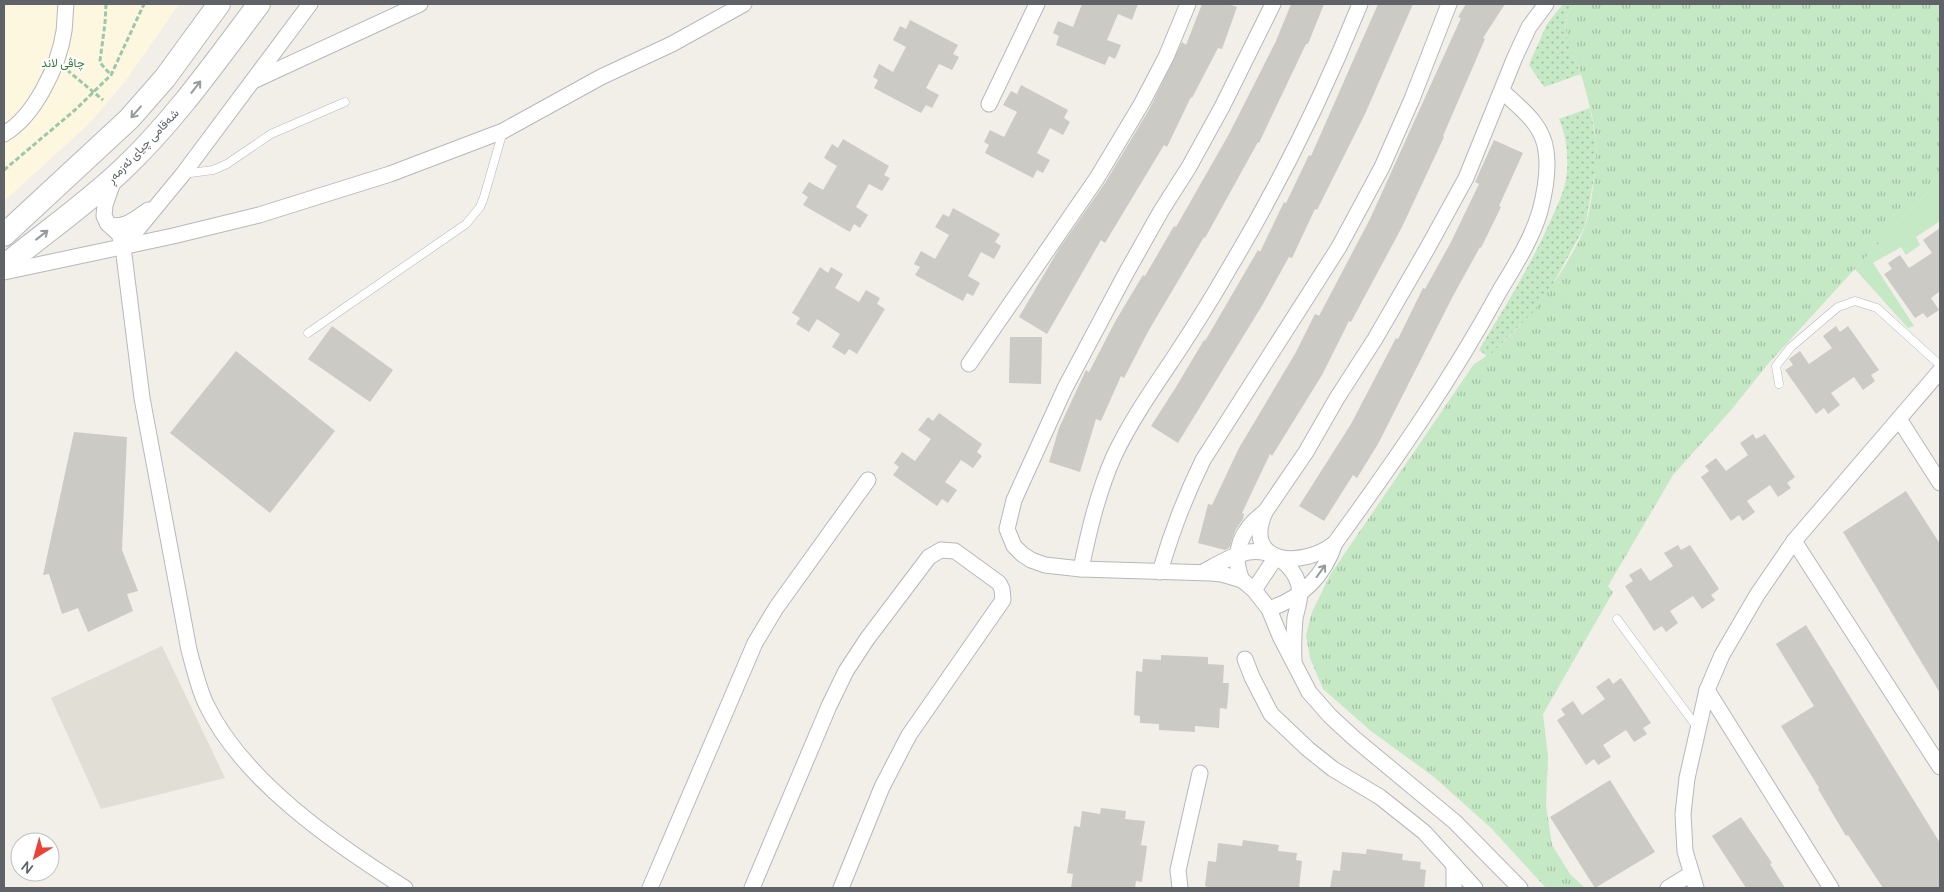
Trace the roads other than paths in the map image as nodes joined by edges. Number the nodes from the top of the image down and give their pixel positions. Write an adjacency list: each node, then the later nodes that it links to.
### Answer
1 (66, 4): 18 (street)
2 (219, 4): 23 (main road, one-way to 23)
3 (259, 4): 20 (main road, شەقامی چیای ئەزمەڕ, one-way to 3)
4 (310, 4): 13 (street)
5 (420, 4): 13 (street)
6 (744, 4): 17 (street)
7 (1037, 4): 16 (street)
8 (1188, 4): 28 (street)
9 (1273, 4): 40 (street)
10 (1360, 4): 40 (street)
11 (1449, 4): 41 (street)
12 (1546, 4): 14 (street)
13 (252, 82): 19 (street)
14 (1502, 91): 35 (street); 37 (street)
15 (345, 102): 19 (lane)
16 (989, 104)
17 (504, 131): 24 (street); 27 (lane)
18 (4, 134)
19 (183, 174): 21 (street)
20 (115, 176): 22 (street); 25 (main road, شەقامی چیای ئەزمەڕ, one-way to 20)
21 (160, 202): 22 (street); 24 (street)
22 (107, 223): 24 (street)
23 (4, 235)
24 (123, 247): 26 (street); 55 (street)
25 (4, 266)
26 (4, 272)
27 (308, 333)
28 (969, 364)
29 (1940, 365): 31 (lane)
30 (1940, 371): 32 (street)
31 (1779, 384)
32 (1899, 420): 34 (street); 36 (street)
33 (868, 480): 56 (street)
34 (1940, 484)
35 (1265, 512): 38 (street); 39 (street)
36 (1794, 541): 49 (street); 51 (street)
37 (1336, 544): 39 (street); 44 (street, one-way to 37)
38 (1237, 554): 39 (street); 42 (street); 43 (street)
39 (1276, 557): 43 (street); 44 (street)
40 (1081, 569): 41 (street)
41 (1160, 572): 42 (street)
42 (1200, 574): 43 (street)
43 (1248, 585): 45 (street)
44 (1300, 594): 45 (street); 48 (street)
45 (1269, 609): 48 (street)
46 (1617, 619): 50 (lane)
47 (1245, 659): 53 (street)
48 (1294, 662): 62 (street)
49 (1707, 690): 50 (street); 64 (street)
50 (1697, 727): 54 (street)
51 (1940, 767)
52 (1200, 773): 59 (street)
53 (1454, 865): 60 (street); 61 (street)
54 (1694, 881): 63 (street)
55 (405, 888)
56 (650, 888)
57 (752, 888): 58 (street)
58 (841, 888)
59 (1180, 888)
60 (1454, 888)
61 (1475, 888)
62 (1520, 888)
63 (1668, 888)
64 (1831, 888)

